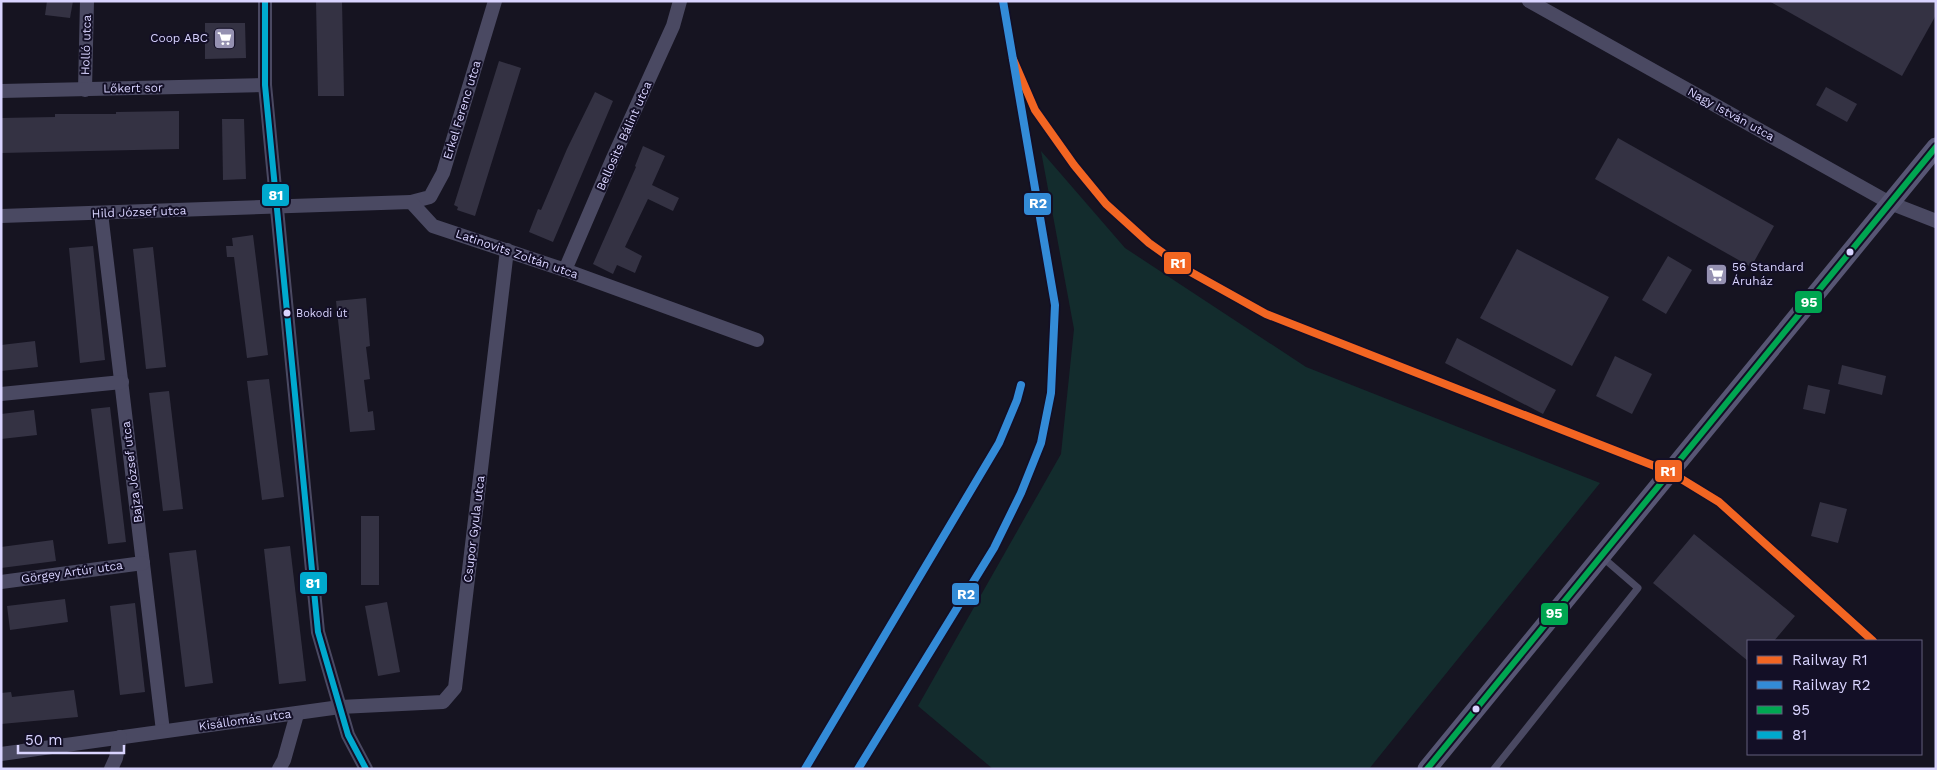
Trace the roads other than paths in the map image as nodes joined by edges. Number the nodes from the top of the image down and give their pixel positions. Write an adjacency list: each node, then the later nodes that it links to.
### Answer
1 (88, 1): 7 (street, Holló utca)
2 (265, 1): 6 (street)
3 (495, 1): 10 (street, Erkel Ferenc utca)
4 (680, 1): 17 (street, Bellosits Bálint utca)
5 (1529, 1): 11 (street, Nagy István utca)
6 (264, 85): 7 (street, Lőkert sor); 12 (street)
7 (85, 90): 8 (street, Lőkert sor)
8 (1, 91)
9 (1936, 147): 11 (main road)
10 (411, 202): 12 (street); 16 (street, Latinovits Zoltán utca)
11 (1890, 203): 15 (street, Nagy István utca); 21 (main road)
12 (276, 208): 13 (street, Hild József utca); 24 (street)
13 (101, 213): 14 (street, Hild József utca); 19 (street, Bajza József utca)
14 (1, 216)
15 (1936, 221)
16 (507, 250): 17 (street, Latinovits Zoltán utca); 24 (street, Csupor Gyula utca)
17 (565, 270): 18 (street, Latinovits Zoltán utca)
18 (757, 340)
19 (122, 382): 20 (street); 22 (street, Bajza József utca)
20 (1, 394)
21 (1601, 556): 32 (main road); 33 (lane)
22 (143, 563): 23 (street, Görgey Artúr utca); 26 (street, Bajza József utca)
23 (1, 582)
24 (340, 707): 25 (street, Kisállomás utca); 31 (street)
25 (298, 714): 26 (street, Kisállomás utca); 30 (street)
26 (163, 731): 27 (street, Kisállomás utca)
27 (120, 738): 28 (street, Kisállomás utca); 29 (street)
28 (1, 754)
29 (111, 769)
30 (279, 769)
31 (366, 769)
32 (1427, 769)
33 (1494, 769)

